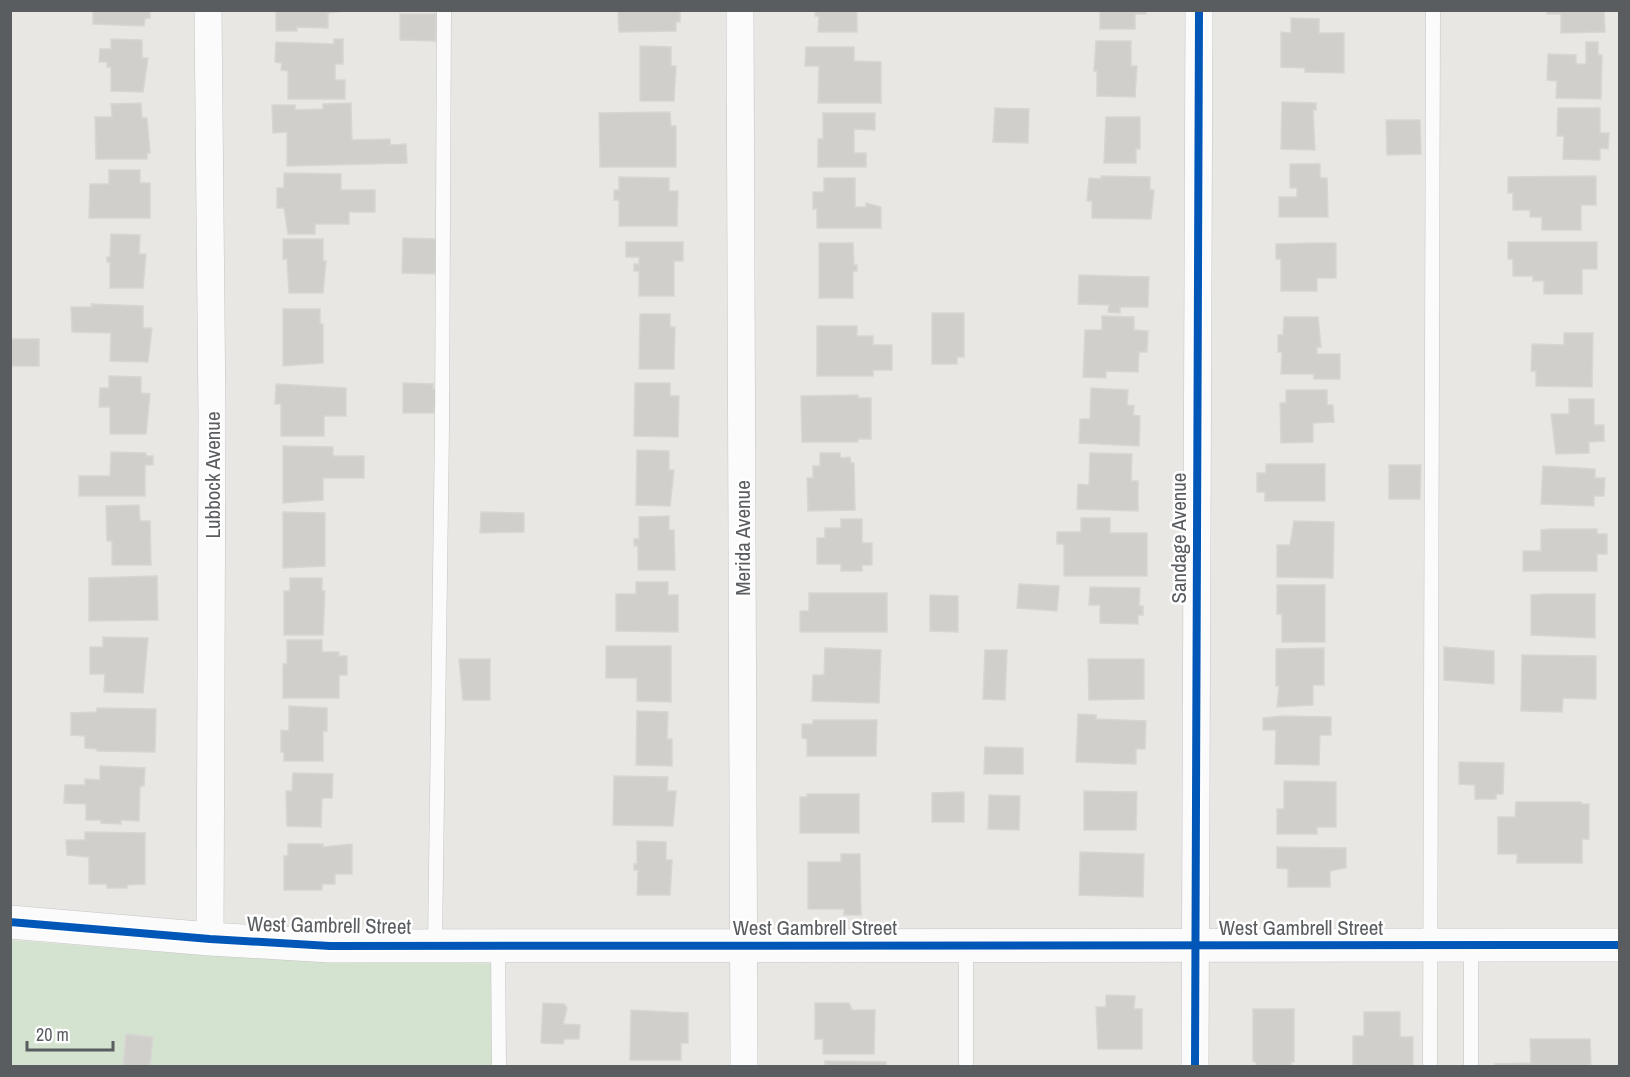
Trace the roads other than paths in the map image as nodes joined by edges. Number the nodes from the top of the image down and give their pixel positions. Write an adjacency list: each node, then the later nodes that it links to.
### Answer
1 (208, 10): 7 (street, Lubbock Avenue)
2 (444, 10): 9 (lane)
3 (740, 10): 10 (street, Merida Avenue)
4 (1199, 10): 15 (street, Sandage Avenue)
5 (1433, 10): 12 (lane)
6 (10, 922): 7 (street, West Gambrell Street)
7 (210, 939): 9 (street, West Gambrell Street)
8 (498, 944): 9 (street, West Gambrell Street); 10 (street, West Gambrell Street); 16 (lane)
9 (435, 945)
10 (743, 945): 11 (street, West Gambrell Street); 17 (street, Merida Avenue)
11 (966, 945): 15 (street, West Gambrell Street); 18 (lane)
12 (1429, 945): 13 (street, West Gambrell Street); 15 (street, West Gambrell Street); 20 (lane)
13 (1471, 945): 14 (street, West Gambrell Street); 21 (lane)
14 (1620, 945)
15 (1194, 946): 19 (street, Sandage Avenue)
16 (499, 1066)
17 (744, 1066)
18 (966, 1066)
19 (1195, 1066)
20 (1430, 1066)
21 (1471, 1066)

